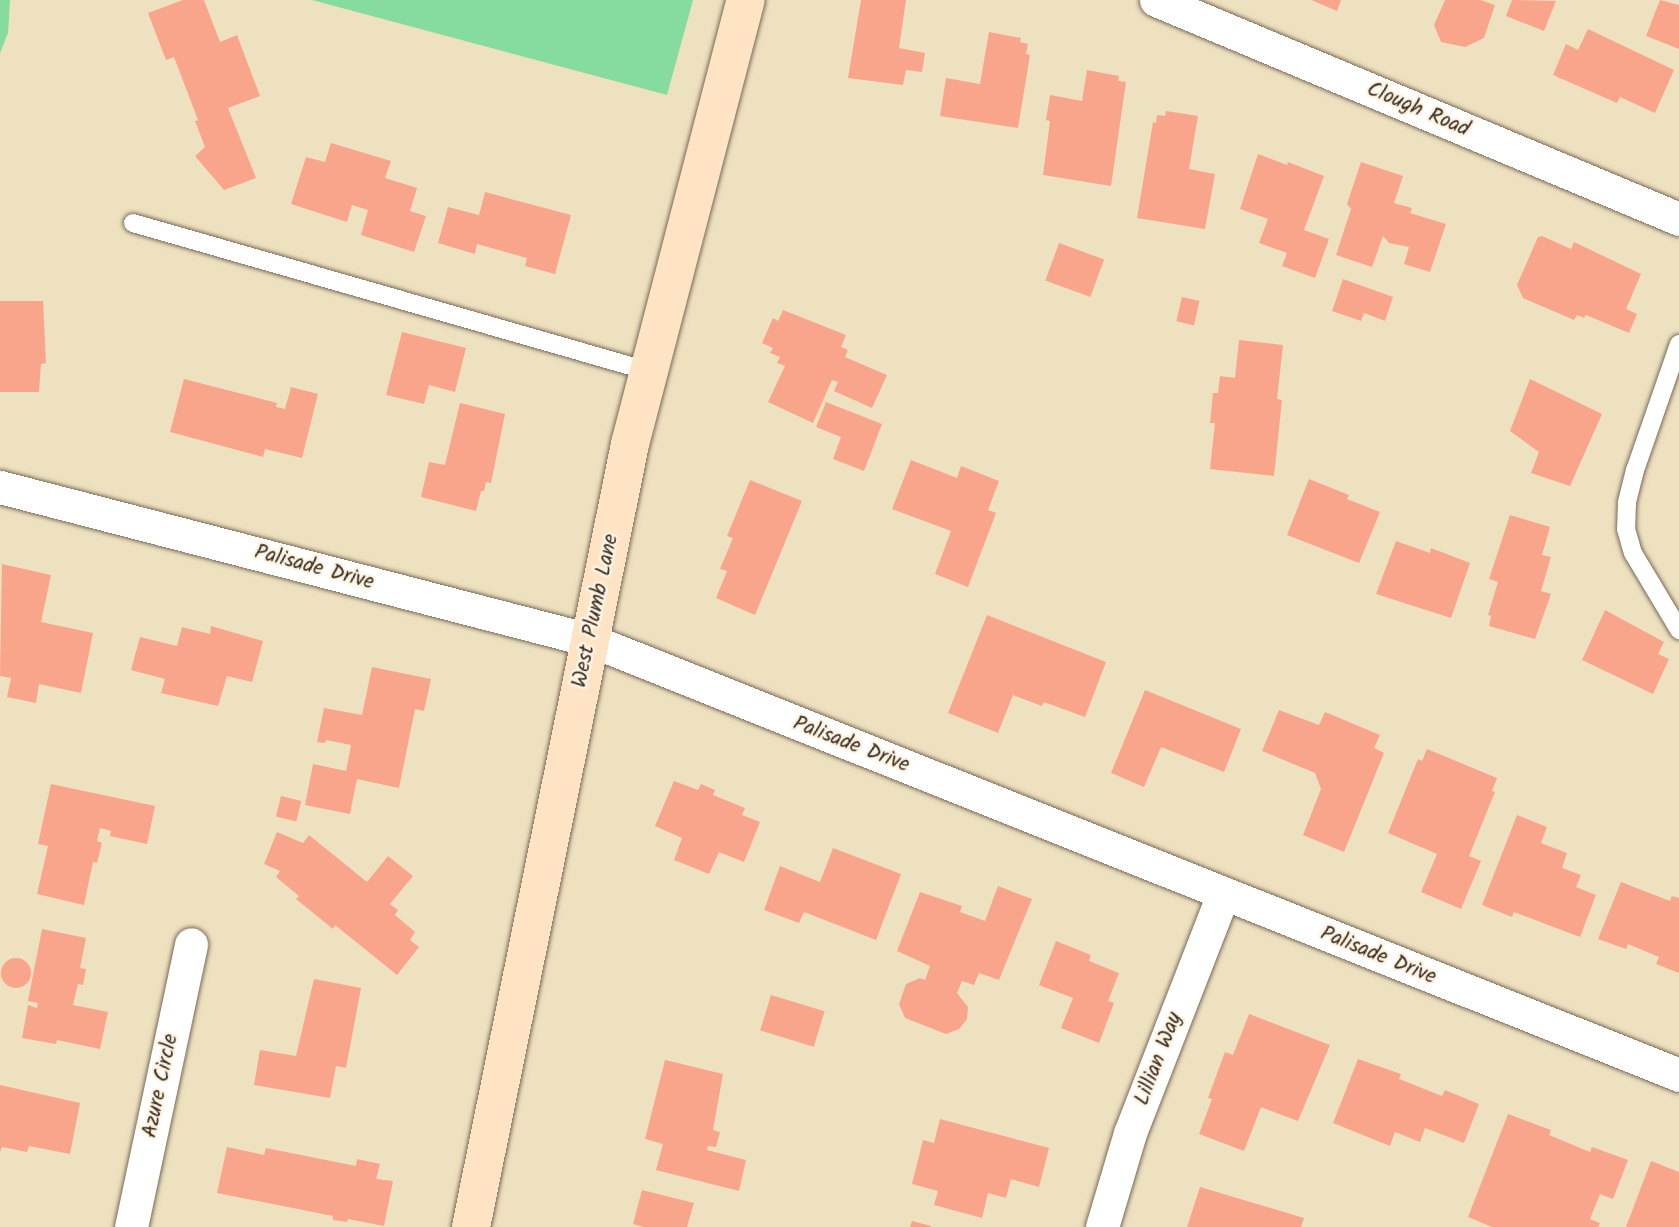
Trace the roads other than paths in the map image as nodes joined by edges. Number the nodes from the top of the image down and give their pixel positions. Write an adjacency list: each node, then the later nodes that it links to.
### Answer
1 (746, 0): 6 (main road, West Plumb Lane)
2 (1156, 0): 3 (street, Clough Road)
3 (1679, 219)
4 (133, 223): 6 (lane)
5 (1679, 344): 8 (lane)
6 (648, 371): 9 (main road, West Plumb Lane)
7 (0, 487): 9 (street, Palisade Drive)
8 (1679, 630)
9 (590, 640): 10 (street, Palisade Drive); 14 (main road, West Plumb Lane)
10 (1223, 894): 12 (street, Palisade Drive); 15 (street, Lillian Way)
11 (191, 944): 13 (street, Azure Circle)
12 (1679, 1075)
13 (131, 1227)
14 (471, 1227)
15 (1102, 1227)

